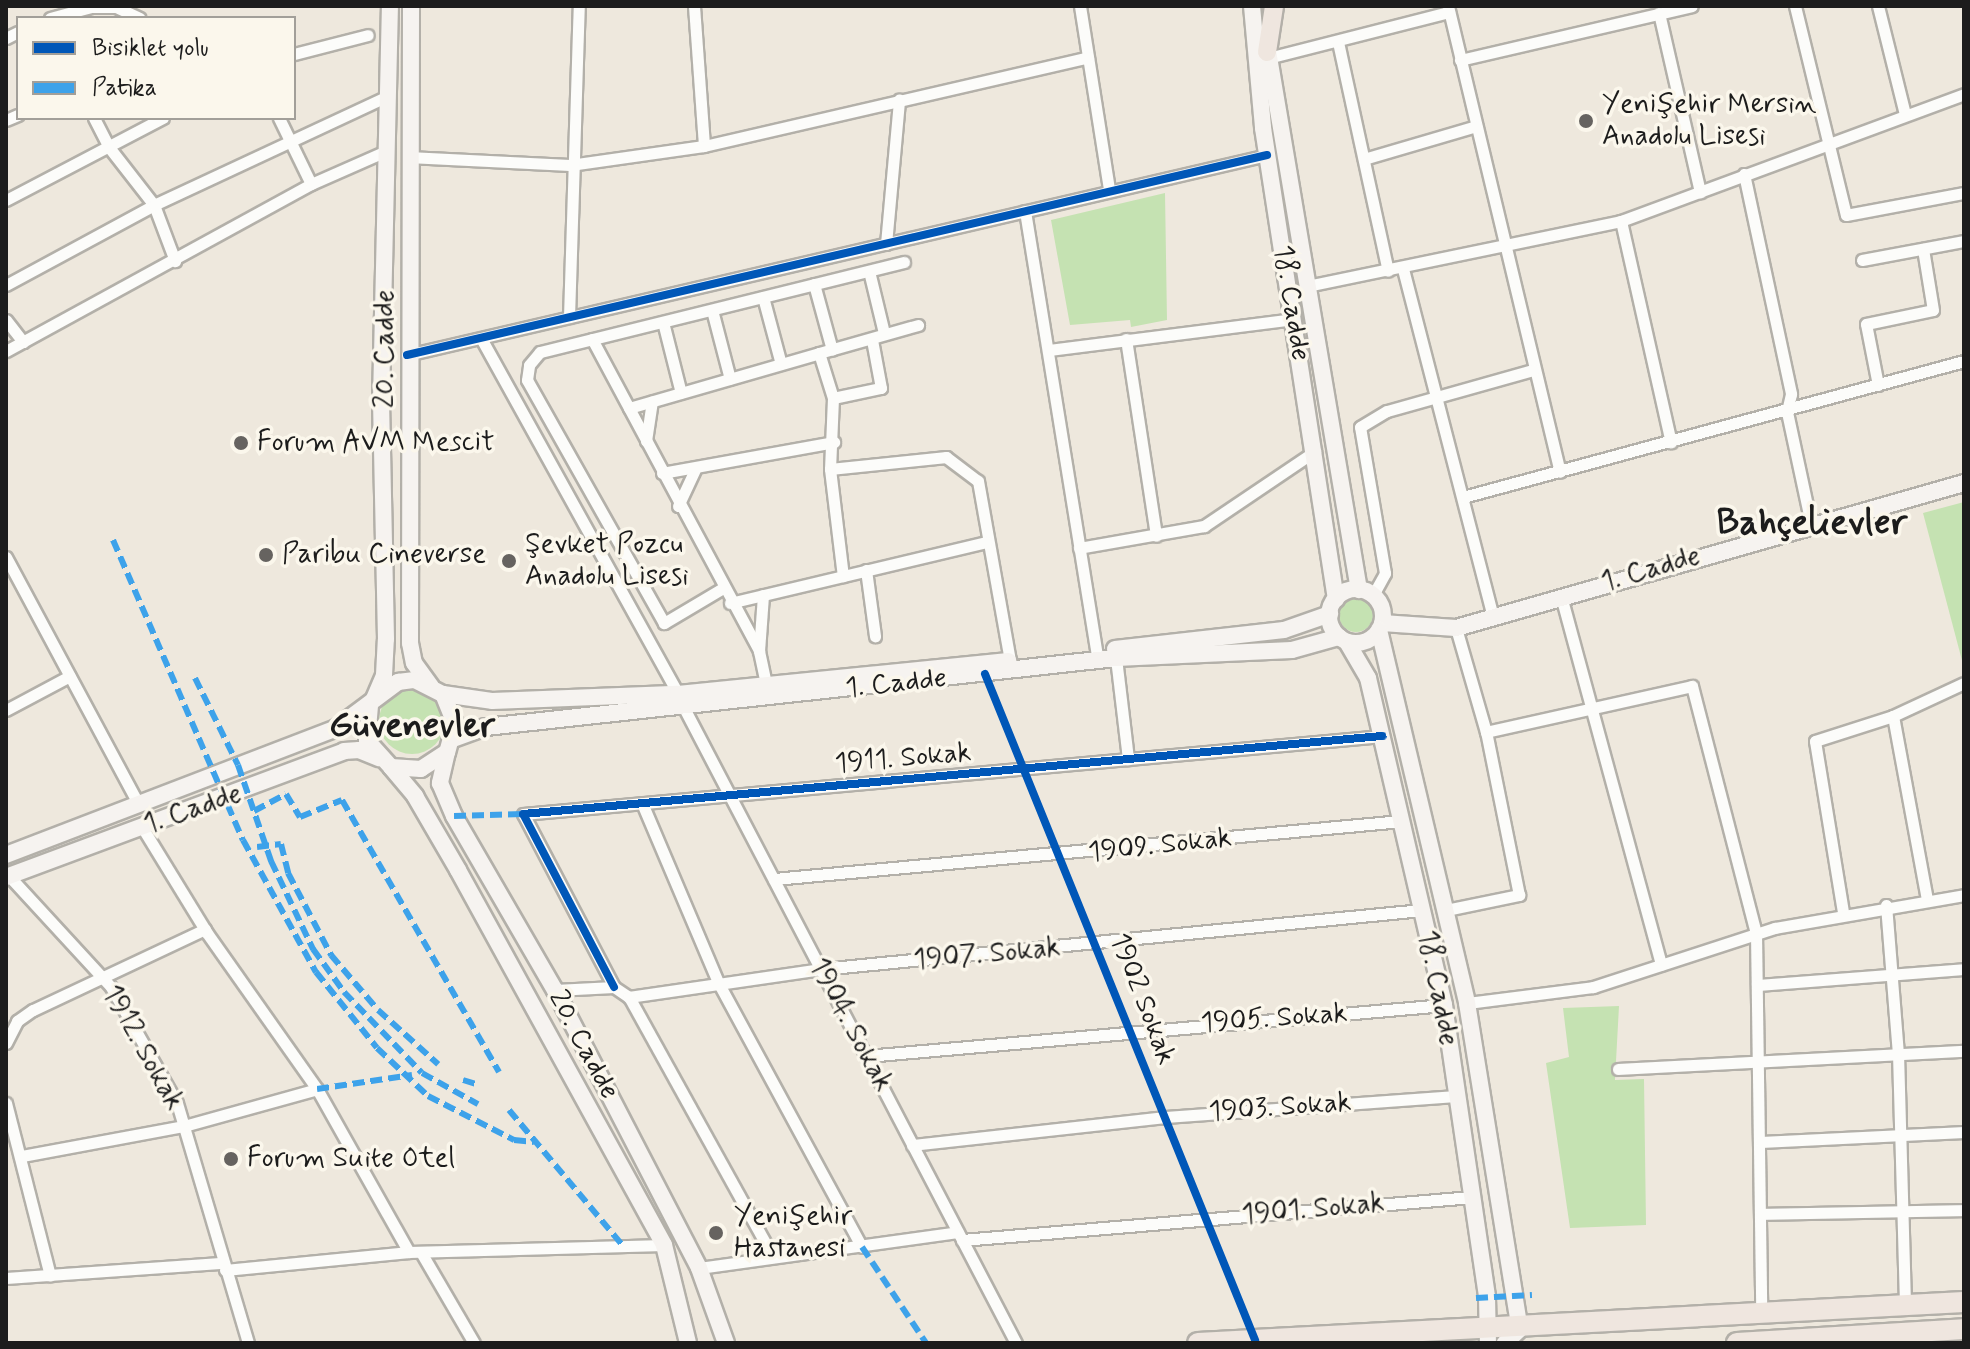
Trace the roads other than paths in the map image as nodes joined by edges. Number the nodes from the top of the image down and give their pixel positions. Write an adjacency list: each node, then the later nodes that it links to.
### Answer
1 (390, 6): 24 (street, 20. Cadde)
2 (411, 6): 38 (street, 20. Cadde)
3 (579, 6): 40 (street)
4 (694, 6): 35 (street)
5 (1080, 6): 21 (street)
6 (1241, 6): 31 (street)
7 (1252, 6): 31 (street, 18. Cadde)
8 (1262, 6): 20 (street, 18. Cadde)
9 (1274, 6): 20 (main road)
10 (1692, 6): 14 (street)
11 (1795, 6): 33 (street)
12 (1878, 6): 26 (street)
13 (1448, 9): 18 (street); 22 (street)
14 (1659, 13): 22 (street); 44 (street)
15 (58, 16): 16 (street)
16 (136, 16)
17 (368, 35): 19 (street)
18 (1338, 42): 20 (street); 39 (street)
19 (296, 53)
20 (1268, 55): 62 (street, 18. Cadde)
21 (1088, 57): 25 (street); 43 (street)
22 (1460, 60): 30 (street)
23 (1964, 94): 26 (street)
24 (388, 96): 32 (street); 36 (street, 20. Cadde)
25 (899, 100): 35 (street); 51 (street)
26 (1905, 114): 33 (street)
27 (95, 120): 34 (street)
28 (159, 120): 34 (street)
29 (280, 120): 32 (street)
30 (1476, 126): 39 (street); 52 (street)
31 (1263, 128): 37 (street, 18. Cadde)
32 (290, 140): 42 (street); 47 (street)
33 (1825, 141): 41 (street); 45 (street)
34 (108, 146): 46 (street); 47 (street)
35 (704, 146): 40 (street)
36 (386, 151): 42 (street); 130 (street, 20. Cadde)
37 (1267, 155): 43 (street); 66 (street, 18. Cadde)
38 (408, 157): 40 (street); 80 (street, 20. Cadde)
39 (1364, 159): 59 (street)
40 (570, 165): 65 (street)
41 (1744, 174): 44 (street); 91 (street)
42 (311, 184): 55 (street)
43 (1109, 190): 48 (street)
44 (1700, 192): 49 (street)
45 (1964, 193)
46 (6, 200)
47 (154, 205): 55 (street); 61 (street)
48 (1025, 211): 51 (street); 77 (street)
49 (1621, 221): 52 (street); 94 (street)
50 (1964, 241): 53 (street)
51 (886, 244): 65 (street)
52 (1504, 244): 57 (street); 83 (street)
53 (1923, 249): 54 (street); 85 (street)
54 (1862, 260)
55 (175, 261): 75 (street)
56 (904, 262): 58 (street)
57 (1403, 269): 59 (street); 87 (street)
58 (869, 271): 60 (street); 70 (street)
59 (1388, 271): 62 (street)
60 (814, 284): 63 (street); 76 (street)
61 (6, 285)
62 (1307, 286): 111 (street, 18. Cadde)
63 (763, 297): 64 (street); 82 (street)
64 (712, 310): 68 (street); 84 (street)
65 (569, 317): 73 (street)
66 (1294, 319): 72 (street); 95 (street, 18. Cadde)
67 (6, 320): 75 (street)
68 (663, 322): 71 (street); 86 (street)
69 (918, 325): 70 (street)
70 (884, 333): 74 (street)
71 (592, 339): 90 (street); 110 (street)
72 (1126, 339): 77 (street); 104 (street)
73 (482, 340): 80 (street); 129 (street, 1904. Sokak)
74 (872, 340): 76 (street); 88 (street)
75 (23, 342): 78 (street)
76 (832, 350): 79 (street)
77 (1049, 350): 106 (street)
78 (6, 351)
79 (819, 353): 82 (street); 88 (street)
80 (407, 355): 128 (street, 20. Cadde)
81 (1964, 361): 85 (street)
82 (781, 364): 84 (street)
83 (1533, 370): 87 (street); 98 (street)
84 (730, 379): 86 (street)
85 (1878, 385): 91 (street)
86 (681, 393): 89 (street)
87 (1436, 396): 101 (street); 111 (street)
88 (833, 398): 93 (street)
89 (652, 401): 90 (street); 92 (street)
90 (629, 408): 92 (street)
91 (1787, 412): 94 (street); 103 (street)
92 (646, 442): 99 (street)
93 (834, 442): 96 (street); 97 (street)
94 (1671, 442): 98 (street)
95 (1315, 451): 104 (street); 115 (street, 18. Cadde)
96 (830, 469): 105 (street); 109 (street)
97 (695, 470): 99 (street); 102 (street)
98 (1560, 472): 101 (street)
99 (662, 473): 102 (street)
100 (1964, 483): 103 (street, 1. Cadde)
101 (1463, 497): 116 (street)
102 (678, 506): 110 (street)
103 (1811, 524): 113 (street, 1. Cadde)
104 (1156, 536): 106 (street)
105 (986, 542): 108 (street); 124 (street)
106 (1079, 548): 122 (street)
107 (6, 557): 125 (street)
108 (866, 570): 109 (street); 119 (street)
109 (843, 576): 112 (street)
110 (723, 588): 114 (street)
111 (1366, 593): 115 (street); 117 (street)
112 (763, 595): 114 (street); 121 (street)
113 (1561, 596): 116 (street, 1. Cadde); 131 (street)
114 (730, 603): 121 (street)
115 (1333, 606): 120 (street); 122 (street, 1. Cadde)
116 (1493, 616): 118 (street, 1. Cadde)
117 (1381, 627): 118 (street, 1. Cadde); 120 (street); 151 (street, 18. Cadde)
118 (1456, 628): 134 (street)
119 (875, 636)
120 (1343, 639): 123 (street, 1. Cadde); 135 (street, 18. Cadde)
121 (759, 651): 127 (street)
122 (1096, 651): 124 (street, 1. Cadde)
123 (1116, 658): 129 (street, 1. Cadde); 137 (street)
124 (1010, 660): 127 (street, 1. Cadde)
125 (70, 676): 132 (street); 140 (street)
126 (1964, 683): 133 (street)
127 (766, 685): 129 (street, 1. Cadde)
128 (437, 690): 129 (street, 1. Cadde); 130 (street); 136 (street)
129 (680, 700): 136 (street, 1. Cadde); 139 (street, 1904. Sokak)
130 (372, 701): 138 (street); 140 (street, 1. Cadde)
131 (1590, 708): 134 (street); 154 (street); 155 (street)
132 (6, 710)
133 (1893, 716): 148 (street); 152 (street)
134 (1486, 732): 151 (street)
135 (1382, 736): 137 (street, 1911. Sokak); 142 (street, 18. Cadde)
136 (450, 746): 138 (street); 163 (street, 20. Cadde)
137 (1128, 759): 139 (street, 1911. Sokak)
138 (385, 762): 143 (street, 1. Cadde); 187 (street, 20. Cadde)
139 (730, 796): 141 (street, 1911. Sokak); 146 (street, 1904. Sokak)
140 (138, 803): 144 (street, 1. Cadde)
141 (642, 803): 160 (street); 162 (street, 1911. Sokak)
142 (1402, 821): 146 (street, 1909. Sokak); 150 (street, 18. Cadde)
143 (142, 827): 145 (street, 1. Cadde); 153 (street)
144 (6, 855)
145 (7, 877): 159 (street, 1912. Sokak)
146 (774, 879): 156 (street, 1904. Sokak)
147 (1964, 895): 148 (street)
148 (1927, 899): 149 (street)
149 (1886, 905): 152 (street); 158 (street)
150 (1422, 910): 156 (street, 1907. Sokak); 166 (street, 18. Cadde)
151 (1446, 910): 165 (street, 18. Cadde)
152 (1843, 912): 154 (street)
153 (205, 929): 159 (street); 173 (street)
154 (1756, 933): 155 (street); 161 (street)
155 (1661, 965): 165 (street)
156 (821, 969): 160 (street, 1907. Sokak); 170 (street, 1904. Sokak)
157 (1964, 969): 158 (street)
158 (1890, 971): 161 (street); 169 (street)
159 (105, 979): 167 (street); 176 (street, 1912. Sokak)
160 (719, 984): 164 (street, 1907. Sokak); 188 (street)
161 (1757, 985): 171 (street)
162 (614, 987): 163 (street); 164 (street)
163 (555, 990): 193 (street, 20. Cadde)
164 (629, 997): 191 (street)
165 (1467, 1003): 199 (street, 18. Cadde)
166 (1444, 1005): 170 (street, 1905. Sokak); 174 (street, 18. Cadde)
167 (6, 1043)
168 (1964, 1051): 169 (street)
169 (1898, 1053): 171 (street); 177 (street)
170 (866, 1056): 180 (street, 1904. Sokak)
171 (1759, 1064): 172 (street); 179 (street)
172 (1618, 1069)
173 (317, 1089): 176 (street); 189 (street)
174 (1457, 1096): 180 (street, 1903. Sokak); 182 (street, 18. Cadde)
175 (6, 1103): 181 (street)
176 (184, 1126): 181 (street); 192 (street, 1912. Sokak)
177 (1900, 1132): 178 (street); 179 (street); 184 (street)
178 (1964, 1132)
179 (1761, 1142): 185 (street)
180 (912, 1145): 186 (street, 1904. Sokak)
181 (22, 1156): 194 (street)
182 (1472, 1197): 186 (street, 1901. Sokak); 201 (street, 18. Cadde)
183 (1964, 1210): 184 (street)
184 (1902, 1213): 185 (street); 197 (street)
185 (1761, 1214): 198 (street)
186 (960, 1236): 188 (street, 1901. Sokak); 207 (street, 1904. Sokak)
187 (664, 1245): 190 (street); 205 (street, 20. Cadde)
188 (862, 1247): 191 (street, 1901. Sokak)
189 (409, 1252): 190 (street); 192 (street)
190 (422, 1254): 204 (street)
191 (773, 1257): 193 (street, 1901. Sokak)
192 (224, 1266): 194 (street); 203 (street, 1912. Sokak)
193 (699, 1268): 206 (street, 20. Cadde)
194 (50, 1275): 195 (street)
195 (6, 1278)
196 (1964, 1302): 197 (highway)
197 (1905, 1305): 198 (highway)
198 (1761, 1313): 199 (highway)
199 (1520, 1329): 201 (highway)
200 (1954, 1334): 202 (highway)
201 (1494, 1338): 208 (highway)
202 (1894, 1338): 209 (highway)
203 (248, 1343)
204 (474, 1343)
205 (688, 1343)
206 (726, 1343)
207 (1016, 1343)
208 (1198, 1343)
209 (1737, 1343)

